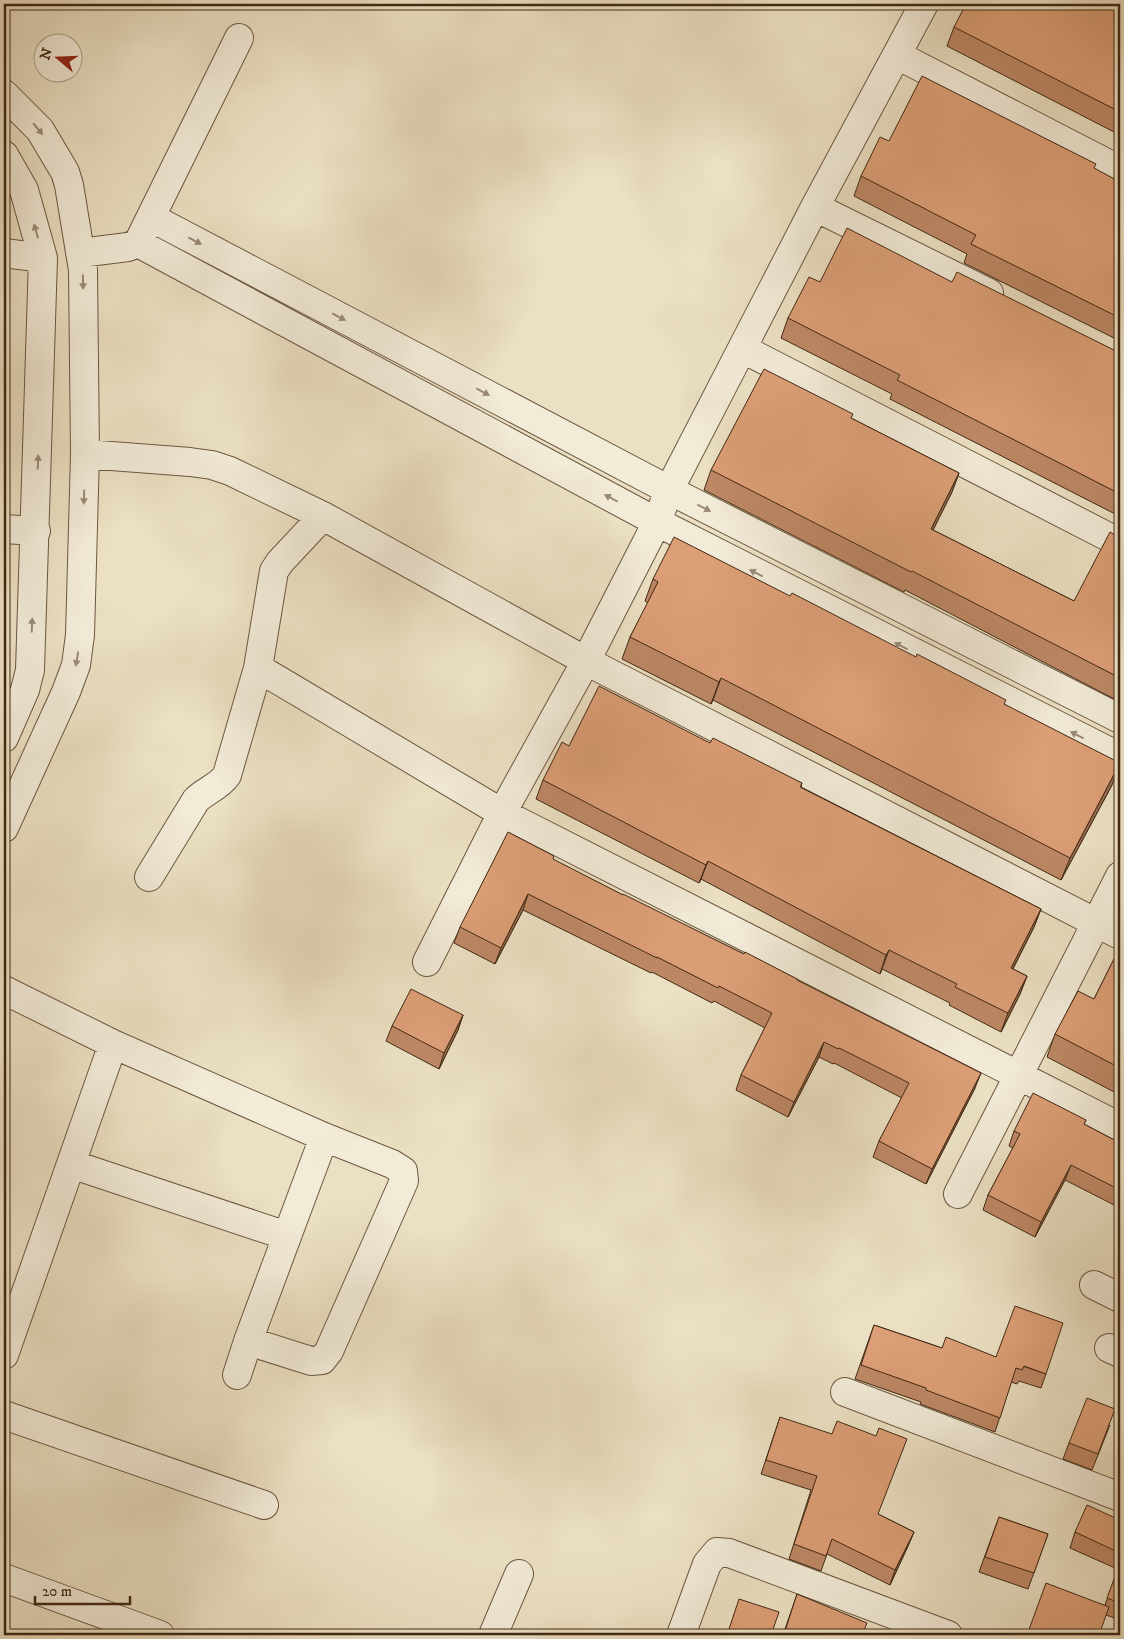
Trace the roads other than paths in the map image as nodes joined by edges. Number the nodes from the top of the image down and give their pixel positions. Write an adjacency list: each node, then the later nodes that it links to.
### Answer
1 (924, 4): 3 (street)
2 (239, 38): 8 (street)
3 (897, 55): 6 (street); 7 (street)
4 (4, 94): 11 (street, one-way to 11)
5 (4, 154): 12 (street, one-way to 5)
6 (1120, 170)
7 (815, 207): 13 (street); 14 (street)
8 (152, 218): 9 (street); 16 (street, one-way to 16)
9 (138, 243): 11 (street); 18 (street, one-way to 9)
10 (4, 253): 12 (street)
11 (80, 253): 15 (street, one-way to 15)
12 (43, 258): 20 (street, one-way to 12)
13 (1007, 302)
14 (743, 349): 16 (street); 21 (street)
15 (85, 454): 17 (street); 29 (street, one-way to 29)
16 (669, 490): 18 (street); 25 (street, one-way to 25)
17 (323, 516): 22 (street); 23 (street)
18 (657, 522): 22 (street); 27 (street, one-way to 18)
19 (4, 529): 20 (street)
20 (36, 531): 24 (street, one-way to 20)
21 (1120, 543)
22 (586, 661): 28 (street); 32 (street)
23 (258, 668): 28 (street); 31 (street)
24 (15, 689): 26 (street)
25 (1120, 719)
26 (4, 738)
27 (1120, 757)
28 (502, 813): 34 (street); 37 (street)
29 (4, 828)
30 (1120, 876): 32 (street)
31 (150, 877)
32 (1096, 922): 33 (street); 37 (street)
33 (1120, 935)
34 (427, 962)
35 (4, 990): 36 (street)
36 (112, 1044): 39 (street); 40 (street)
37 (1019, 1076): 38 (street); 41 (street)
38 (1120, 1127)
39 (324, 1137): 42 (street); 45 (street)
40 (71, 1164): 42 (street); 46 (street)
41 (958, 1194)
42 (286, 1236): 45 (street)
43 (1094, 1285): 44 (street)
44 (1120, 1298)
45 (248, 1341): 47 (street)
46 (4, 1355)
47 (237, 1375)
48 (845, 1392): 50 (street)
49 (4, 1414): 51 (street)
50 (1120, 1497)
51 (264, 1505)
52 (519, 1574): 56 (street)
53 (4, 1578): 55 (street)
54 (889, 1625): 57 (street); 58 (street)
55 (160, 1635)
56 (493, 1635)
57 (681, 1635)
58 (948, 1635)

